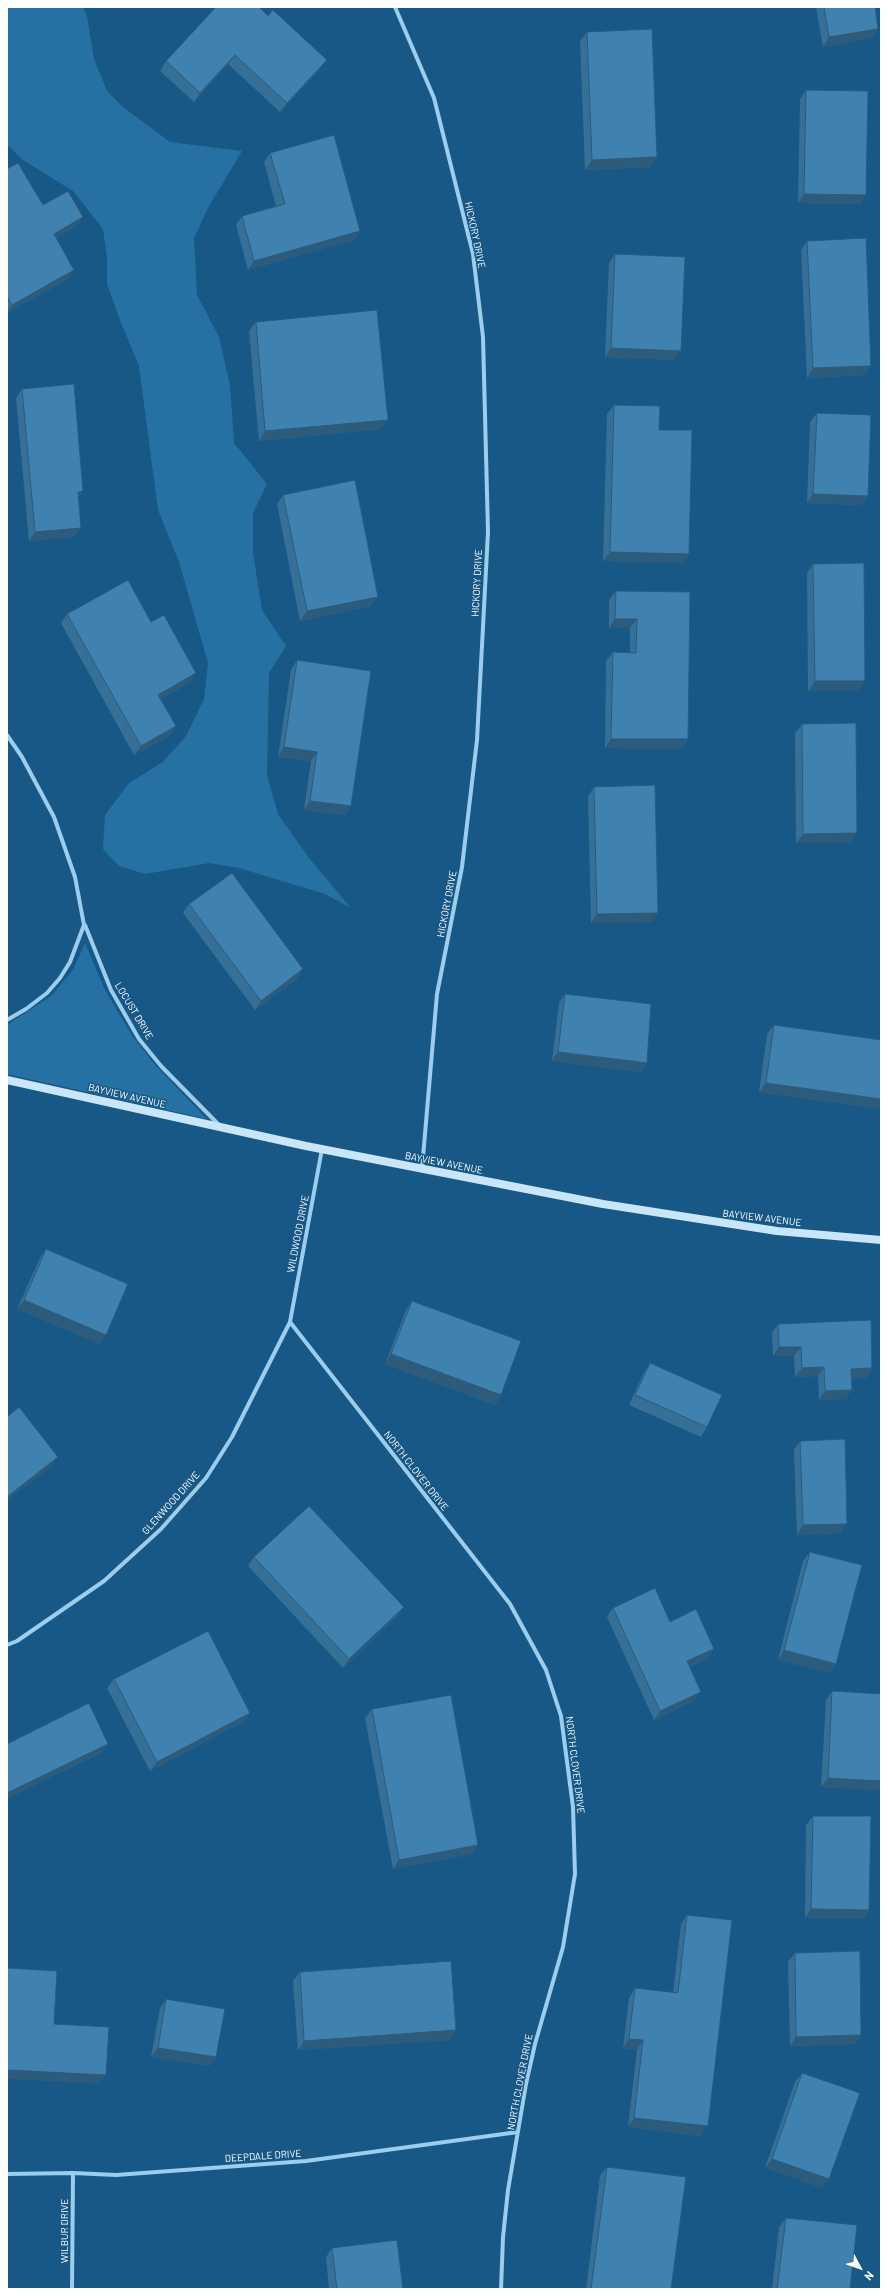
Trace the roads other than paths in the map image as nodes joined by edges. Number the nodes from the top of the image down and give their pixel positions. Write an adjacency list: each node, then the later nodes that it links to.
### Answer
1 (395, 7): 8 (street, HICKORY DRIVE)
2 (7, 735): 3 (street, LOCUST DRIVE)
3 (84, 925): 4 (street); 6 (street, LOCUST DRIVE)
4 (7, 1020)
5 (7, 1080): 6 (main road, BAYVIEW AVENUE)
6 (222, 1128): 7 (main road, BAYVIEW AVENUE)
7 (322, 1149): 8 (main road, BAYVIEW AVENUE); 10 (street, WILDWOOD DRIVE)
8 (422, 1169): 9 (main road, BAYVIEW AVENUE)
9 (881, 1240)
10 (290, 1322): 11 (street, GLENWOOD DRIVE); 12 (street, NORTH CLOVER DRIVE)
11 (7, 1645)
12 (518, 2132): 13 (street, DEEPDALE DRIVE); 16 (street, NORTH CLOVER DRIVE)
13 (73, 2173): 14 (street, DEEPDALE DRIVE); 15 (street, WILBUR DRIVE)
14 (7, 2174)
15 (72, 2289)
16 (501, 2289)

